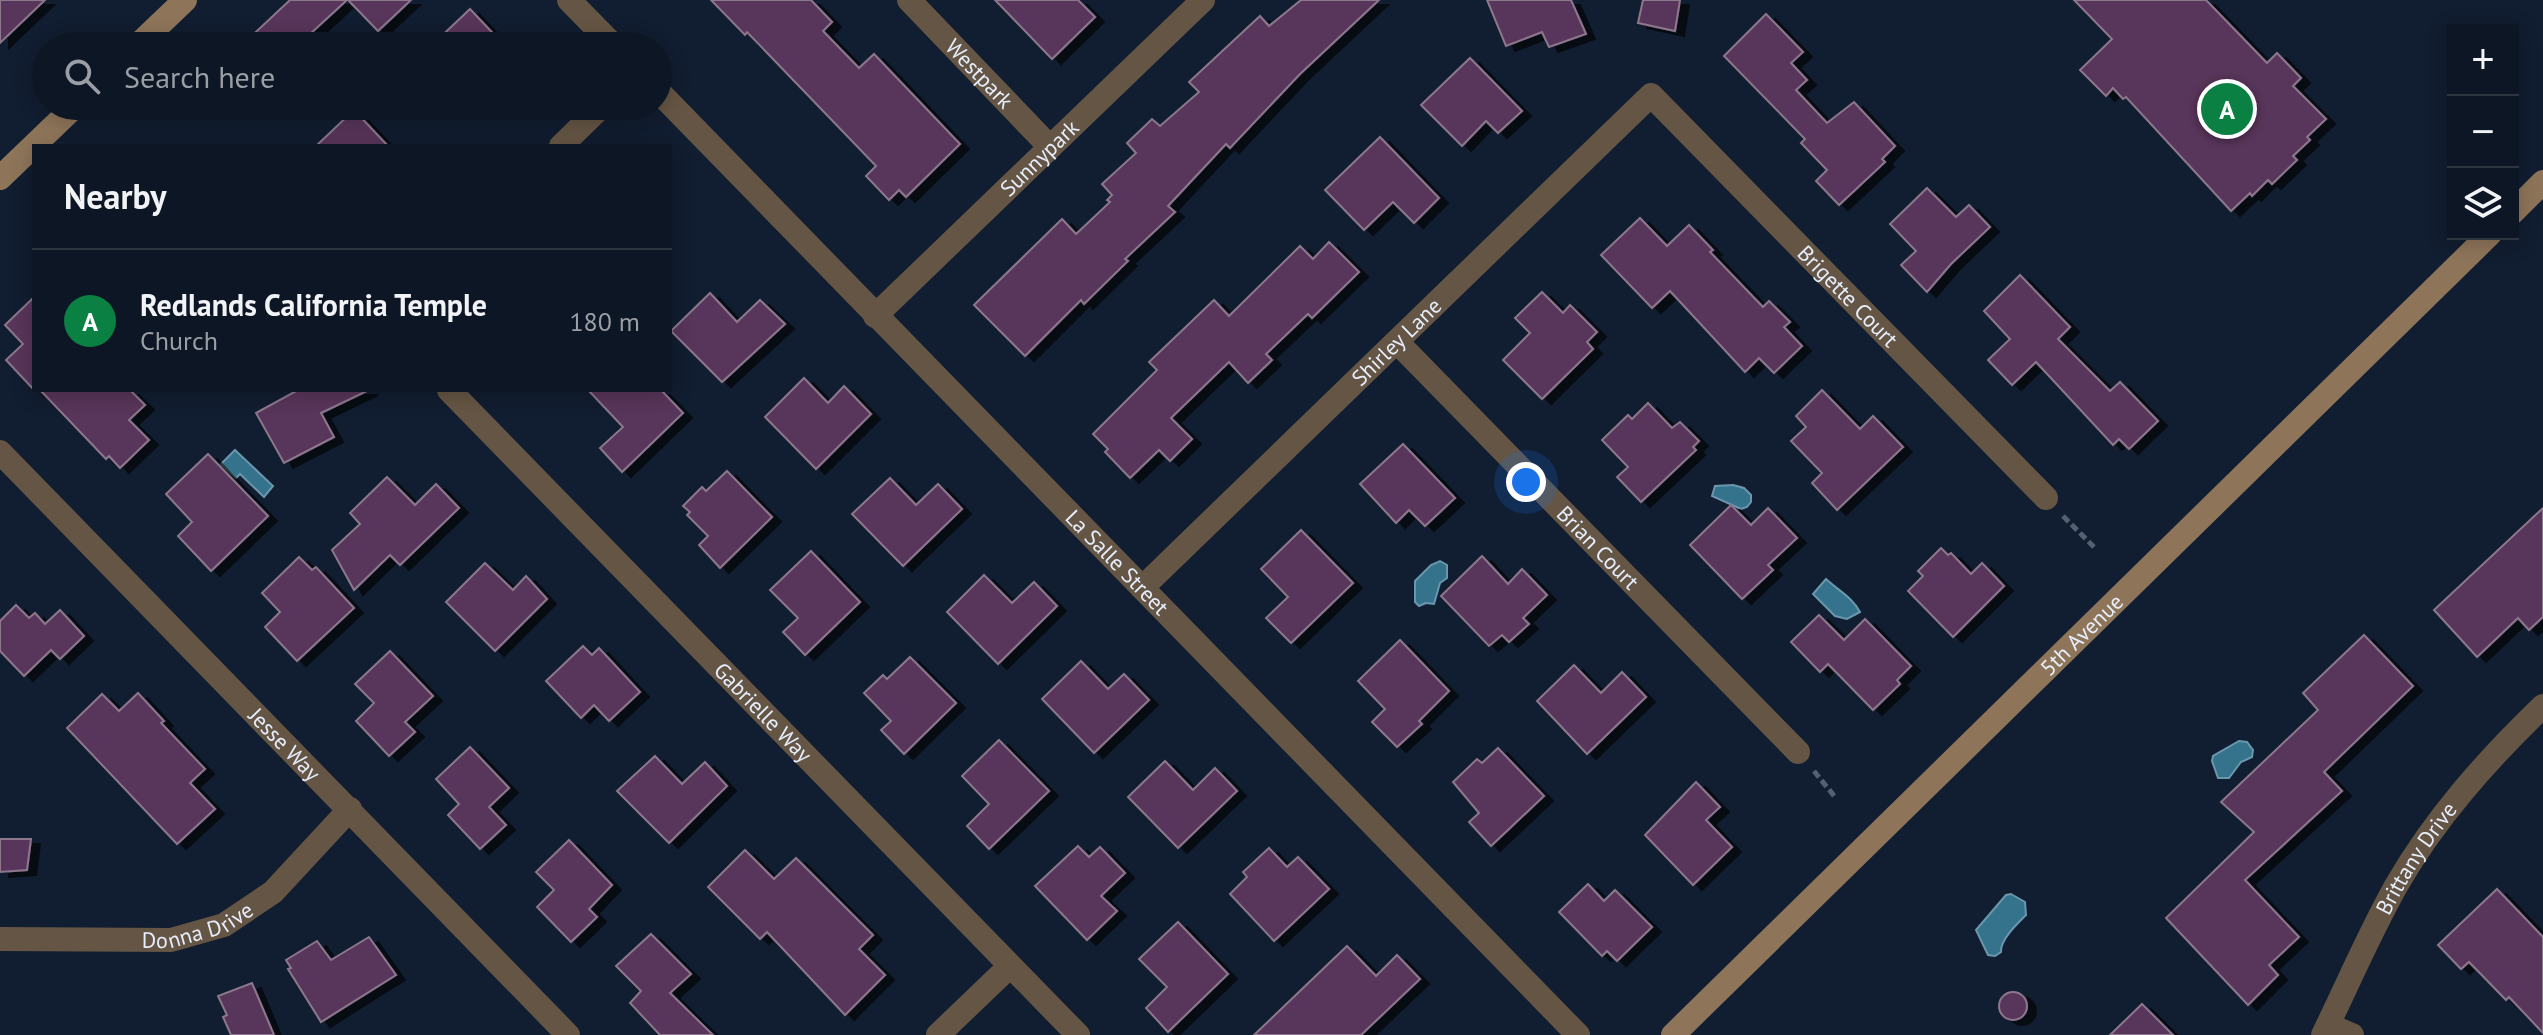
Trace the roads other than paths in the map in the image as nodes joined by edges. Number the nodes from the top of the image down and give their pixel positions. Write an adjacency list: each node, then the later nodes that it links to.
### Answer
1 (185, 0): 5 (main road)
2 (569, 0): 6 (street)
3 (909, 0): 14 (street, Westpark)
4 (1203, 0): 14 (street, Sunnypark)
5 (152, 32)
6 (600, 32)
7 (1651, 95): 20 (street, Shirley Lane); 23 (street, Brigette Court)
8 (672, 106): 19 (street, La Salle Street)
9 (60, 120): 11 (main road)
10 (588, 120): 12 (street)
11 (35, 144)
12 (563, 144)
13 (32, 147): 15 (main road)
14 (1050, 147): 19 (street, Sunnypark)
15 (0, 178)
16 (2543, 182): 17 (main road)
17 (2519, 206)
18 (2484, 240): 35 (main road, 5th Avenue)
19 (875, 316): 24 (street, La Salle Street)
20 (1398, 343): 24 (street, Shirley Lane); 26 (street, Brian Court)
21 (451, 392): 29 (street, Gabrielle Way)
22 (0, 452): 27 (street, Jesse Way)
23 (2046, 498)
24 (1142, 588): 34 (street, La Salle Street)
25 (2543, 706): 30 (street, Brittany Drive)
26 (1798, 752)
27 (350, 809): 28 (street, Donna Drive); 31 (street, Jesse Way)
28 (0, 939)
29 (1010, 966): 32 (street); 33 (street, Gabrielle Way)
30 (2325, 1030): 36 (street)
31 (568, 1035)
32 (938, 1035)
33 (1078, 1035)
34 (1578, 1035)
35 (1673, 1035)
36 (2352, 1035)

